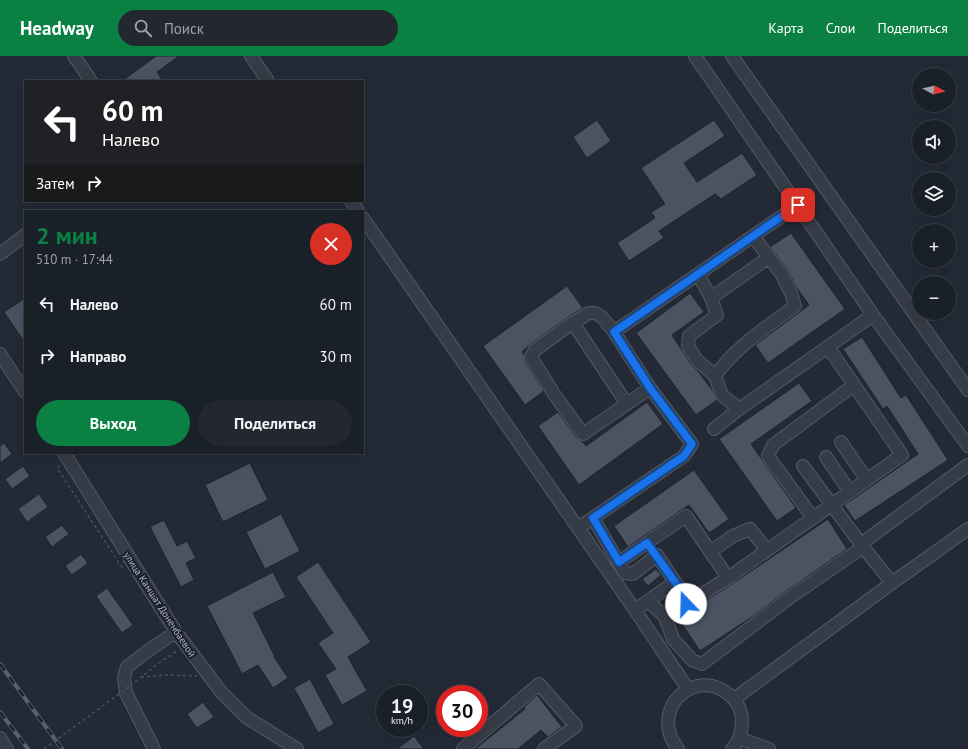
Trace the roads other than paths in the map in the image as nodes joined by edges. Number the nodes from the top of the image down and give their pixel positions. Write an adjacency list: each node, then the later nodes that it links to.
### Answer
1 (74, 56): 5 (street)
2 (251, 56): 6 (street)
3 (695, 56): 7 (street)
4 (732, 56): 24 (street)
5 (91, 80)
6 (267, 80)
7 (798, 205): 10 (street); 15 (street)
8 (364, 219): 39 (street)
9 (24, 236): 11 (street)
10 (752, 236): 12 (street); 13 (street)
11 (0, 254)
12 (768, 258): 14 (street); 20 (street)
13 (698, 274): 14 (street); 17 (street)
14 (711, 298): 20 (street)
15 (873, 315): 18 (street); 29 (street)
16 (573, 323): 17 (street); 25 (street); 25 (street)
17 (614, 332): 22 (street)
18 (828, 346): 21 (street); 26 (street)
19 (0, 354): 23 (street)
20 (715, 376): 26 (street)
21 (854, 385): 34 (street); 38 (street)
22 (650, 388): 25 (street); 37 (street)
23 (24, 390)
24 (968, 390)
25 (627, 404)
26 (738, 409): 27 (street)
27 (714, 429)
28 (841, 442): 34 (street)
29 (968, 446)
30 (65, 454): 54 (street, улица Камшат Доненбаевой)
31 (826, 457): 35 (street)
32 (968, 465): 42 (street)
33 (803, 466): 36 (street)
34 (867, 480): 35 (street)
35 (850, 492): 36 (street)
36 (832, 504): 38 (street); 42 (street)
37 (593, 518): 39 (street); 46 (street)
38 (813, 518): 43 (street)
39 (578, 528): 52 (street)
40 (968, 529): 49 (street)
41 (647, 543): 44 (street); 45 (street); 46 (street)
42 (862, 545): 49 (street); 53 (street)
43 (767, 550): 44 (street); 47 (street)
44 (710, 552): 47 (street)
45 (657, 555): 46 (street); 48 (street)
46 (619, 562)
47 (728, 578): 51 (street)
48 (675, 582): 50 (street); 51 (street)
49 (892, 582): 56 (street)
50 (648, 601): 52 (street); 53 (street)
51 (686, 604): 53 (street)
52 (635, 610): 55 (street)
53 (665, 617)
54 (176, 632): 60 (street); 61 (street, улица Камшат Доненбаевой)
55 (688, 689): 56 (street); 64 (street)
56 (734, 699): 58 (street)
57 (0, 738): 59 (street)
58 (739, 738): 65 (street); 66 (street)
59 (7, 749)
60 (154, 749)
61 (297, 749)
62 (463, 749): 63 (street)
63 (544, 749)
64 (678, 749)
65 (732, 749)
66 (769, 749)

